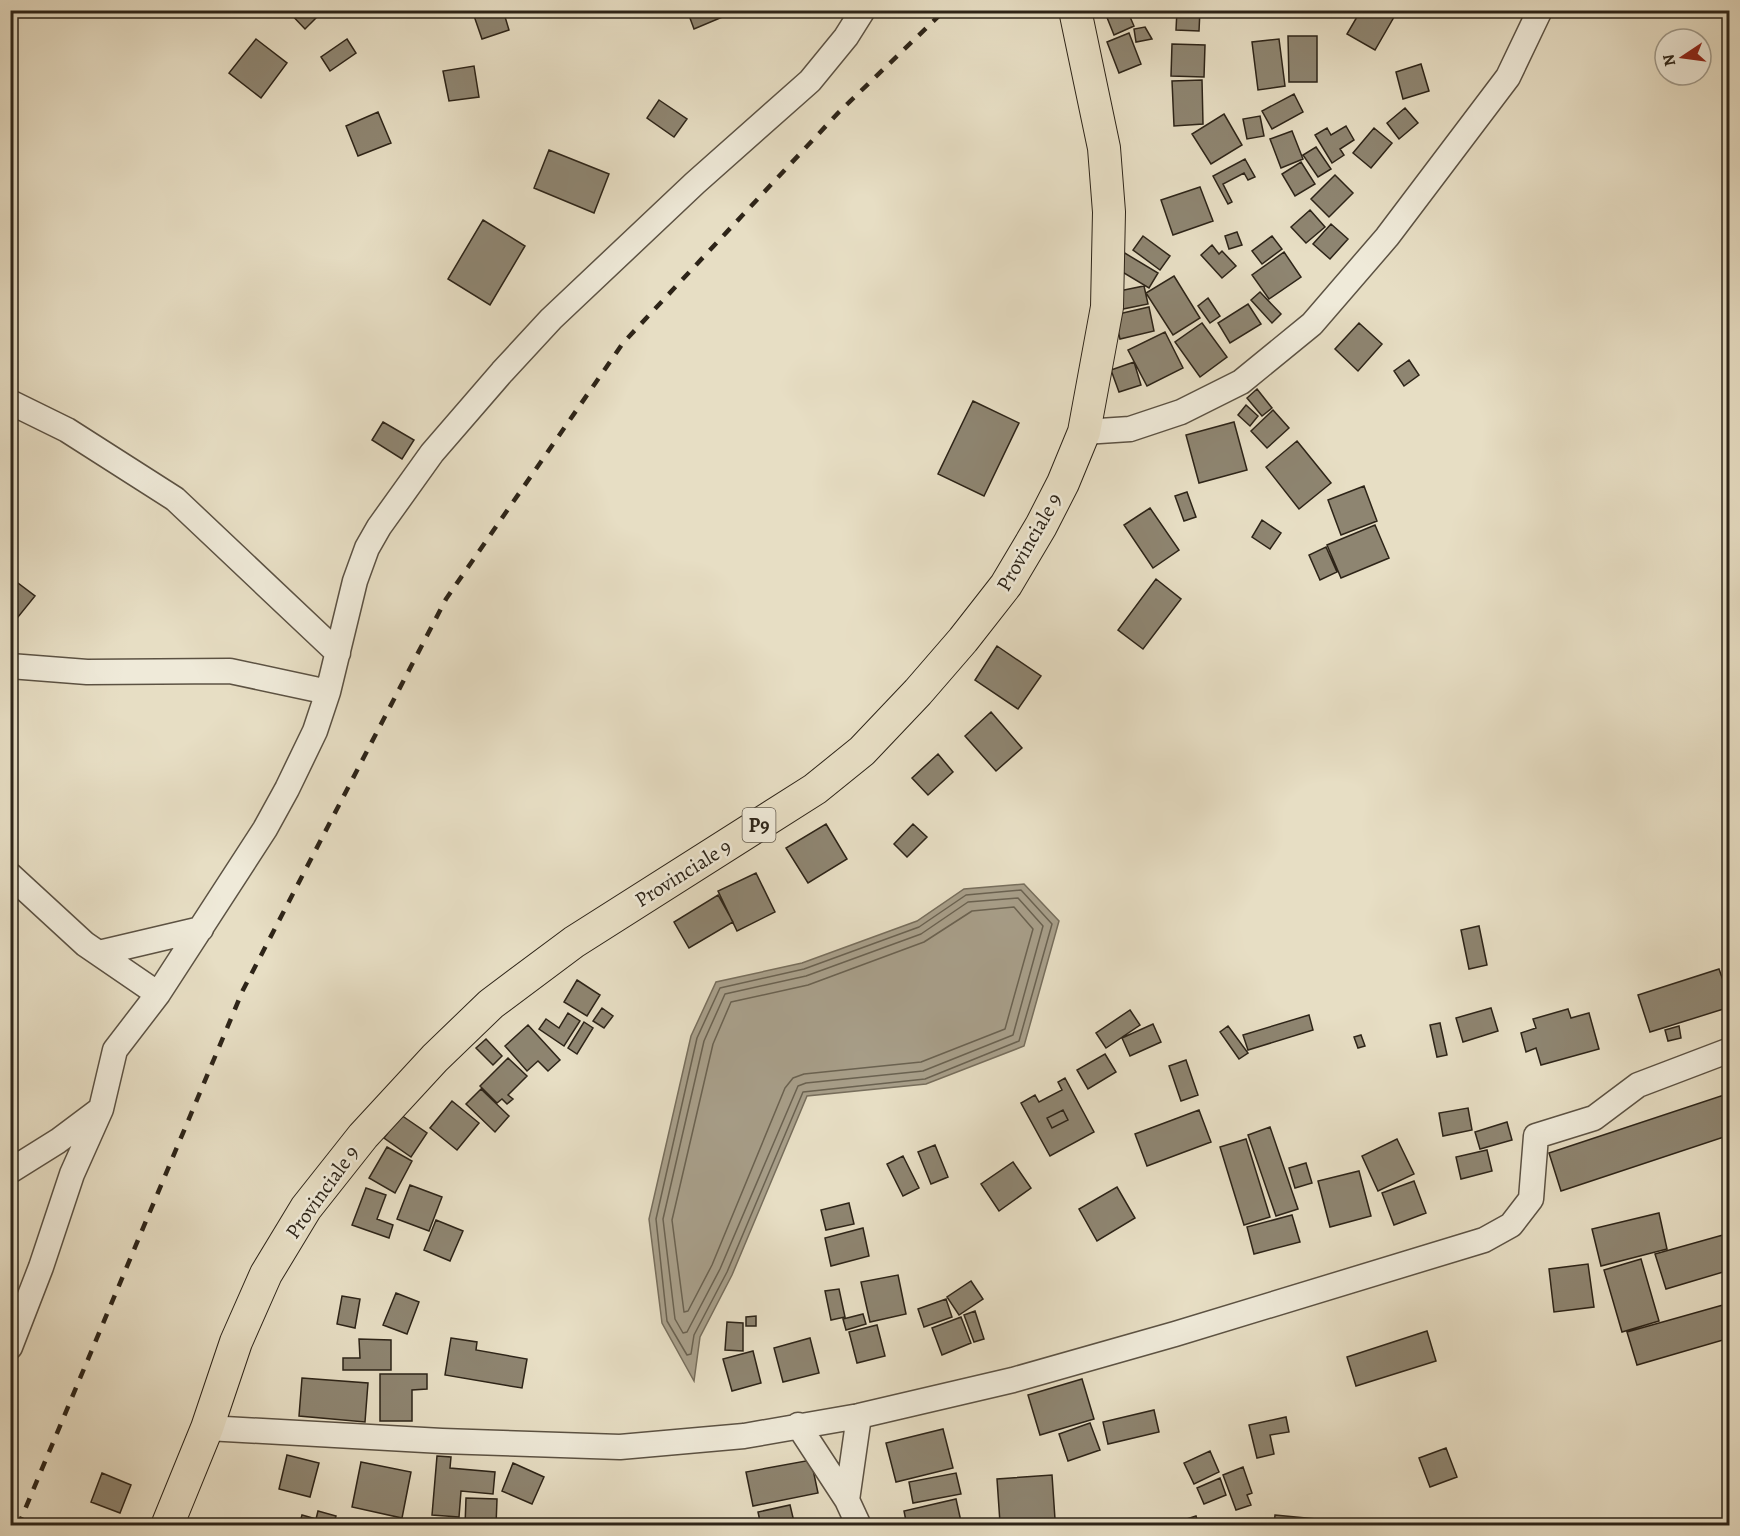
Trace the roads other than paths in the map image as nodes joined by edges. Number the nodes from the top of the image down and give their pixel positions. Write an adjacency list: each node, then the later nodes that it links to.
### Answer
1 (862, 10): 6 (street)
2 (1075, 10): 5 (main road, Provinciale 9 / P9)
3 (1540, 10): 5 (street)
4 (10, 402): 6 (street)
5 (1084, 432): 19 (main road, Provinciale 9 / P9)
6 (338, 652): 8 (street)
7 (10, 666): 8 (street)
8 (328, 692): 10 (street)
9 (10, 875): 11 (street)
10 (201, 928): 11 (street); 12 (street)
11 (99, 953): 12 (street)
12 (158, 994): 14 (street)
13 (1730, 1050): 17 (street)
14 (101, 1109): 15 (street); 16 (street)
15 (10, 1171)
16 (10, 1347)
17 (859, 1416): 18 (street); 20 (street)
18 (798, 1425): 19 (street); 20 (street)
19 (207, 1428): 21 (main road, Provinciale 9 / P9)
20 (847, 1500): 22 (street)
21 (167, 1526)
22 (858, 1526)

